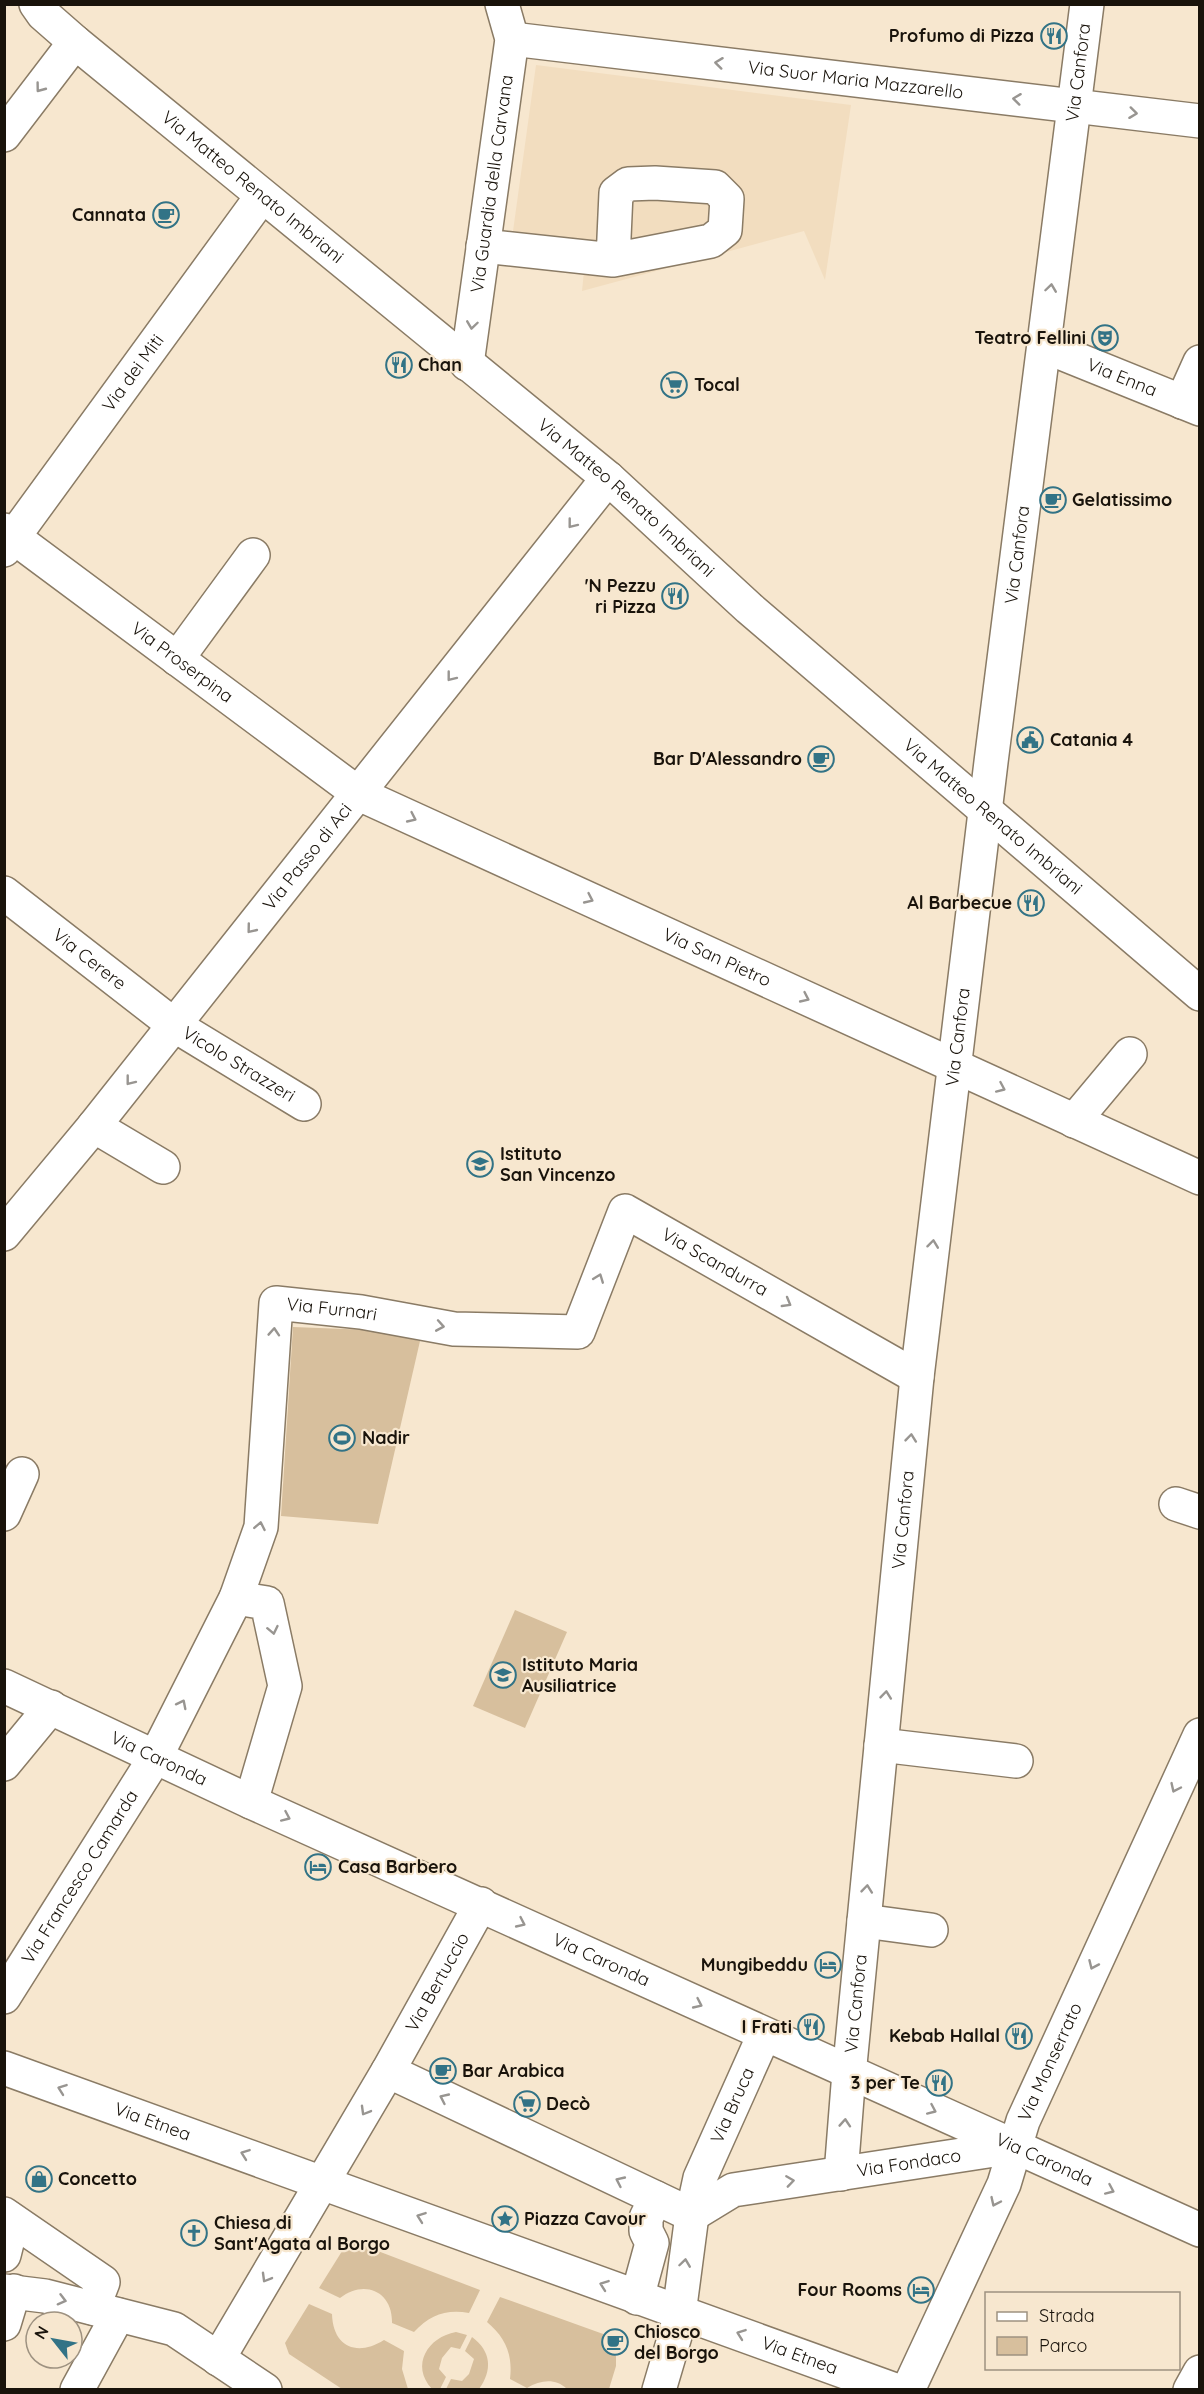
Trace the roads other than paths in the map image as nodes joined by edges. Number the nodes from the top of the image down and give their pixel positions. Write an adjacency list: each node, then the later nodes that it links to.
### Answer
1 (502, 4): 4 (street, Via Guardia della Carvana)
2 (1087, 4): 6 (street, Via Canfora)
3 (32, 8): 5 (street, Via Matteo Renato Imbriani)
4 (512, 39): 6 (street, Via Suor Maria Mazzarello, one-way to 4); 10 (street, Via Guardia della Carvana)
5 (75, 42): 8 (street, one-way to 8); 9 (street, Via Matteo Renato Imbriani)
6 (1075, 106): 7 (street, Via Suor Maria Mazzarello, one-way to 7); 12 (street, Via Canfora, one-way to 6)
7 (1200, 121)
8 (4, 135)
9 (262, 196): 14 (street, Via Matteo Renato Imbriani); 17 (street, Via dei Miti)
10 (483, 246): 11 (street); 14 (street, Via Guardia della Carvana, one-way to 14)
11 (613, 260)
12 (1044, 346): 15 (street, Via Enna); 21 (street, Via Canfora)
13 (1200, 362): 15 (street)
14 (467, 364): 16 (street, Via Matteo Renato Imbriani)
15 (1191, 406)
16 (608, 478): 20 (street, Via Passo di Aci, one-way to 20); 21 (street, Via Matteo Renato Imbriani)
17 (8, 539): 19 (street, Via Proserpina)
18 (253, 555): 19 (street)
19 (177, 659): 20 (street, Via Proserpina)
20 (359, 794): 24 (street, Via Passo di Aci, one-way to 24); 26 (street, Via San Pietro, one-way to 26)
21 (985, 810): 23 (street, Via Matteo Renato Imbriani); 26 (street, Via Canfora)
22 (4, 893): 24 (street, Via Cerere)
23 (1200, 994)
24 (174, 1025): 27 (street, Vicolo Strazzeri); 29 (street, Via Passo di Aci, one-way to 29)
25 (1130, 1054): 28 (street)
26 (954, 1066): 28 (street, Via San Pietro, one-way to 28); 34 (street, Via Canfora, one-way to 26)
27 (304, 1104)
28 (1074, 1121): 31 (street, Via San Pietro)
29 (94, 1126): 30 (street); 32 (street, Via Passo di Aci)
30 (163, 1167)
31 (1200, 1178)
32 (4, 1233)
33 (578, 1332): 34 (street, Via Scandurra, one-way to 34); 37 (street, Via Furnari, one-way to 33)
34 (917, 1377): 40 (street, Via Canfora, one-way to 34)
35 (22, 1474): 36 (street)
36 (4, 1514)
37 (236, 1598): 42 (street, Via Furnari, one-way to 37); 45 (street, one-way to 45)
38 (4, 1686): 39 (street, Via Caronda)
39 (51, 1707): 42 (street, Via Caronda); 44 (street)
40 (881, 1745): 43 (street); 47 (street, Via Canfora, one-way to 40)
41 (1197, 1746): 54 (street, Via Monserrato, one-way to 54)
42 (156, 1756): 45 (street, Via Caronda); 49 (street, Via Francesco Camarda)
43 (1016, 1761)
44 (4, 1764)
45 (251, 1802): 46 (street, Via Caronda, one-way to 46)
46 (481, 1904): 50 (street, Via Caronda, one-way to 50); 51 (street, Via Bertuccio)
47 (864, 1921): 48 (street); 53 (street, Via Canfora)
48 (931, 1930)
49 (4, 1997)
50 (764, 2035): 53 (street, Via Caronda); 58 (street, Via Bruca)
51 (391, 2066): 56 (street, Via Bertuccio, one-way to 56); 57 (street, one-way to 51)
52 (4, 2068): 56 (street, Via Etnea, one-way to 52)
53 (849, 2073): 54 (street, Via Caronda, one-way to 54); 55 (street, Via Fondaco, one-way to 53)
54 (1014, 2147): 55 (street, Via Fondaco); 60 (street, Via Caronda, one-way to 60); 73 (street, Via Monserrato, one-way to 73)
55 (841, 2174): 58 (street, Via Fondaco, one-way to 55)
56 (312, 2178): 63 (street, Via Etnea, one-way to 56); 67 (street, Via Bertuccio, one-way to 67)
57 (656, 2198): 58 (street); 63 (street)
58 (692, 2215): 65 (street, Via Bruca, one-way to 58)
59 (7, 2216): 61 (street); 64 (street)
60 (1200, 2230)
61 (4, 2255)
62 (9, 2291): 64 (street, one-way to 64); 66 (street)
63 (638, 2298): 65 (street, Via Etnea)
64 (105, 2312): 67 (street); 69 (street)
65 (692, 2317): 71 (street, Via Bruca); 72 (street, Via Etnea, one-way to 65)
66 (4, 2324)
67 (218, 2359): 70 (street)
68 (1200, 2372): 74 (street)
69 (77, 2390)
70 (265, 2390)
71 (660, 2390)
72 (895, 2390)
73 (908, 2390)
74 (1190, 2390)

